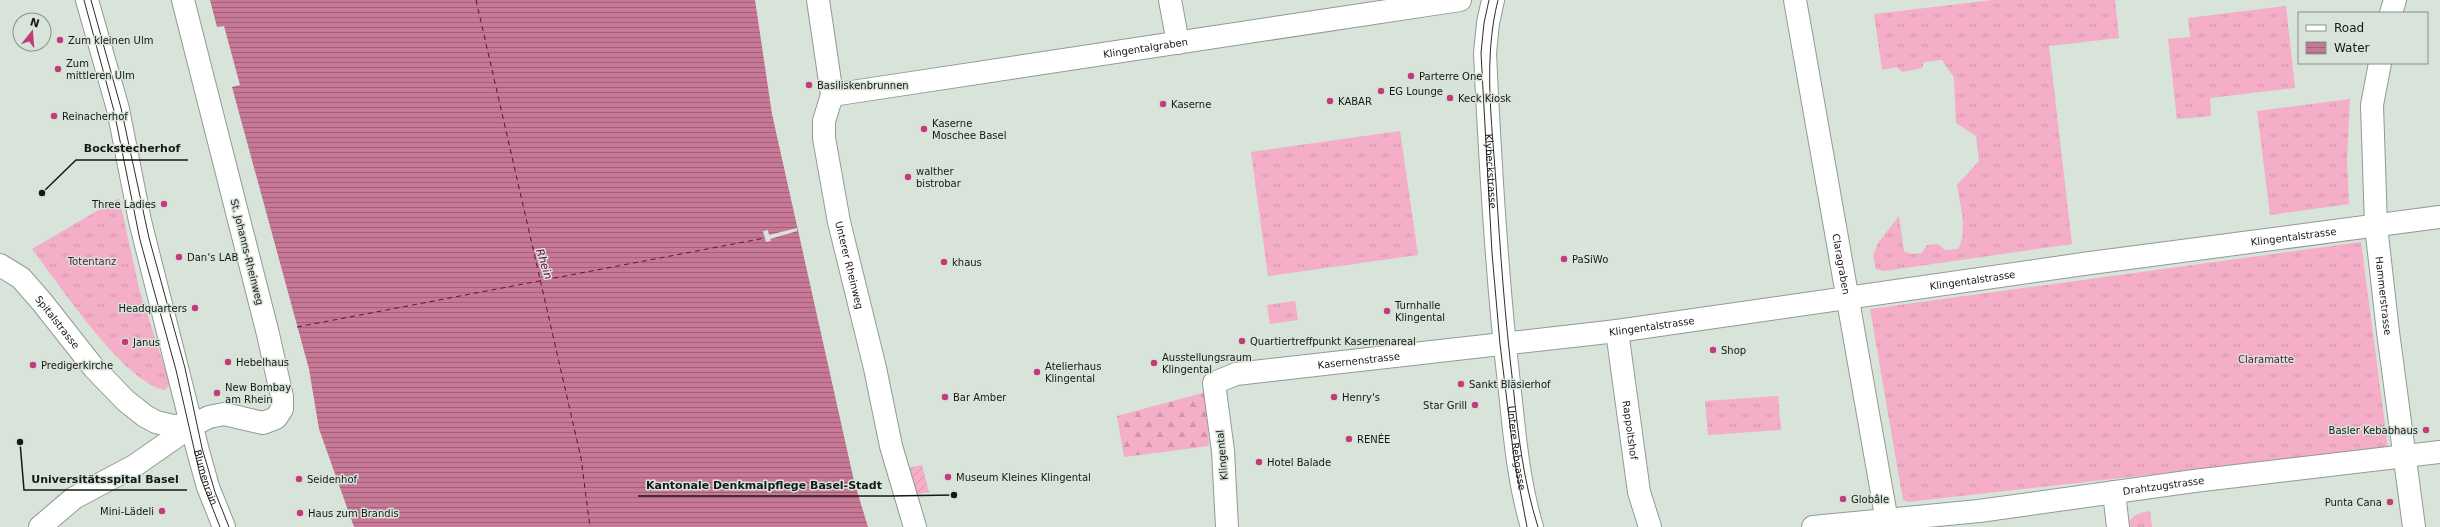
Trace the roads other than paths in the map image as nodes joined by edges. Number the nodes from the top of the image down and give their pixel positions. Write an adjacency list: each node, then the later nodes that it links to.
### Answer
1 (87, 0): 20 (street)
2 (183, 0): 20 (street, St. Johanns-Rheinweg)
3 (818, 0): 12 (street, Unterer Rheinweg)
4 (1170, 0): 10 (street)
5 (1460, 0): 10 (street, Klingentalgraben)
6 (1493, 0): 18 (street, Klybeckstrasse)
7 (1795, 0): 16 (street, Claragraben)
8 (2395, 0): 9 (street)
9 (2391, 12)
10 (1178, 43): 12 (street, Klingentalgraben)
11 (2380, 64): 14 (street, Hammerstrasse)
12 (832, 95): 27 (street, Unterer Rheinweg)
13 (2440, 217): 14 (street, Klingentalstrasse)
14 (2376, 226): 16 (street, Klingentalstrasse); 22 (street, Hammerstrasse)
15 (0, 265): 20 (street, Spitalstrasse)
16 (1848, 299): 17 (street, Klingentalstrasse); 24 (street, Claragraben)
17 (1617, 331): 18 (street, Klingentalstrasse); 30 (street, Rappoltshof)
18 (1504, 344): 19 (street, Kasernenstrasse); 29 (street, Untere Rebgasse)
19 (1214, 383): 28 (street, Klingental)
20 (193, 425): 25 (street); 26 (street, Blumenrain)
21 (2440, 452): 22 (street, Drahtzugstrasse)
22 (2403, 455): 23 (street, Drahtzugstrasse); 33 (street, Hammerstrasse)
23 (2114, 492): 24 (street, Drahtzugstrasse); 32 (street)
24 (1887, 523): 31 (street)
25 (40, 527)
26 (224, 527)
27 (915, 527)
28 (1227, 527)
29 (1532, 527)
30 (1650, 527)
31 (1813, 527)
32 (2118, 527)
33 (2414, 527)

